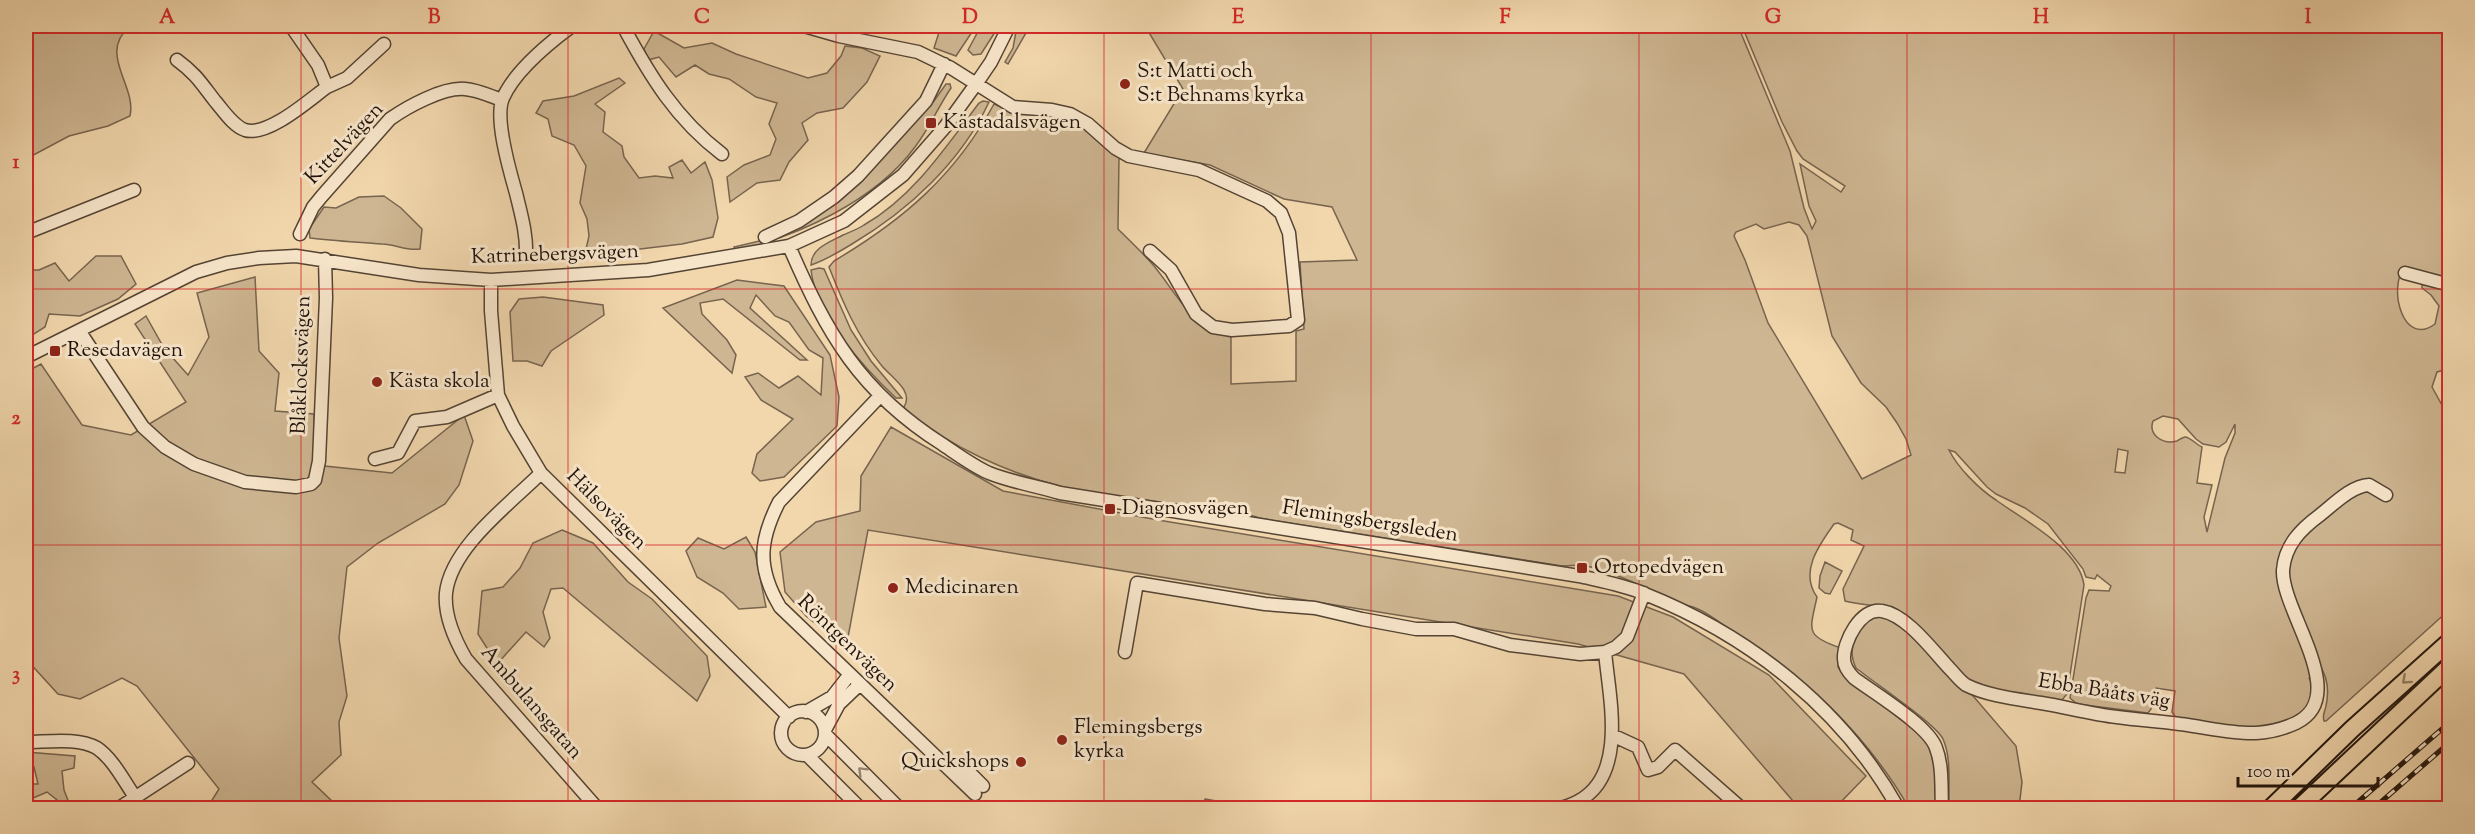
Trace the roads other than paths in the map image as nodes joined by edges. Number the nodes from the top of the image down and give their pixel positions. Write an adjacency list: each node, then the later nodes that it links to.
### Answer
1 (291, 26): 10 (street)
2 (572, 26): 11 (street)
3 (622, 26): 12 (street)
4 (804, 26): 8 (street)
5 (1009, 26): 9 (street, Katrinebergsvägen)
6 (384, 44): 10 (street)
7 (177, 60): 10 (street)
8 (944, 64): 9 (street); 16 (street)
9 (976, 84): 17 (street, Katrinebergsvägen); 18 (street)
10 (327, 87)
11 (502, 100): 15 (street, Kittelvägen); 19 (street)
12 (722, 154)
13 (134, 189): 14 (street)
14 (26, 233)
15 (300, 234)
16 (765, 237)
17 (789, 246): 22 (street, Katrinebergsvägen); 27 (street, Flemingsbergsleden)
18 (1150, 251)
19 (526, 256)
20 (325, 259): 22 (street, Katrinebergsvägen); 24 (street, Katrinebergsvägen); 24 (street, Blåklocksvägen)
21 (2405, 273): 23 (street)
22 (491, 280): 26 (street, Hälsovägen)
23 (2450, 285)
24 (80, 332): 25 (street, Katrinebergsvägen)
25 (26, 357)
26 (498, 395): 28 (street); 29 (street, Hälsovägen)
27 (880, 396): 31 (street, Flemingsbergsleden); 36 (street, Röntgenvägen)
28 (375, 459)
29 (542, 473): 39 (street, Hälsovägen); 48 (street, Ambulansgatan)
30 (2386, 495): 54 (street, Ebba Bååts väg)
31 (1644, 593): 34 (street); 53 (street, Flemingsbergsleden)
32 (2450, 641): 55 (main road, one-way to 55)
33 (1125, 651): 34 (street)
34 (1605, 652): 41 (street)
35 (2450, 666): 56 (main road)
36 (850, 674): 37 (street, Röntgenvägen); 38 (street)
37 (860, 684): 40 (street); 45 (street, Röntgenvägen)
38 (806, 712): 39 (street); 40 (street)
39 (789, 717): 43 (street)
40 (825, 732): 43 (street); 50 (street, one-way to 40)
41 (1612, 735): 51 (street); 52 (street)
42 (26, 742): 46 (street)
43 (807, 755): 49 (street)
44 (188, 763): 46 (street)
45 (979, 790)
46 (135, 797): 47 (street)
47 (119, 808)
48 (597, 808)
49 (860, 808)
50 (899, 808)
51 (1561, 808)
52 (1741, 808)
53 (1898, 808)
54 (1942, 808)
55 (2271, 808)
56 (2299, 808)

